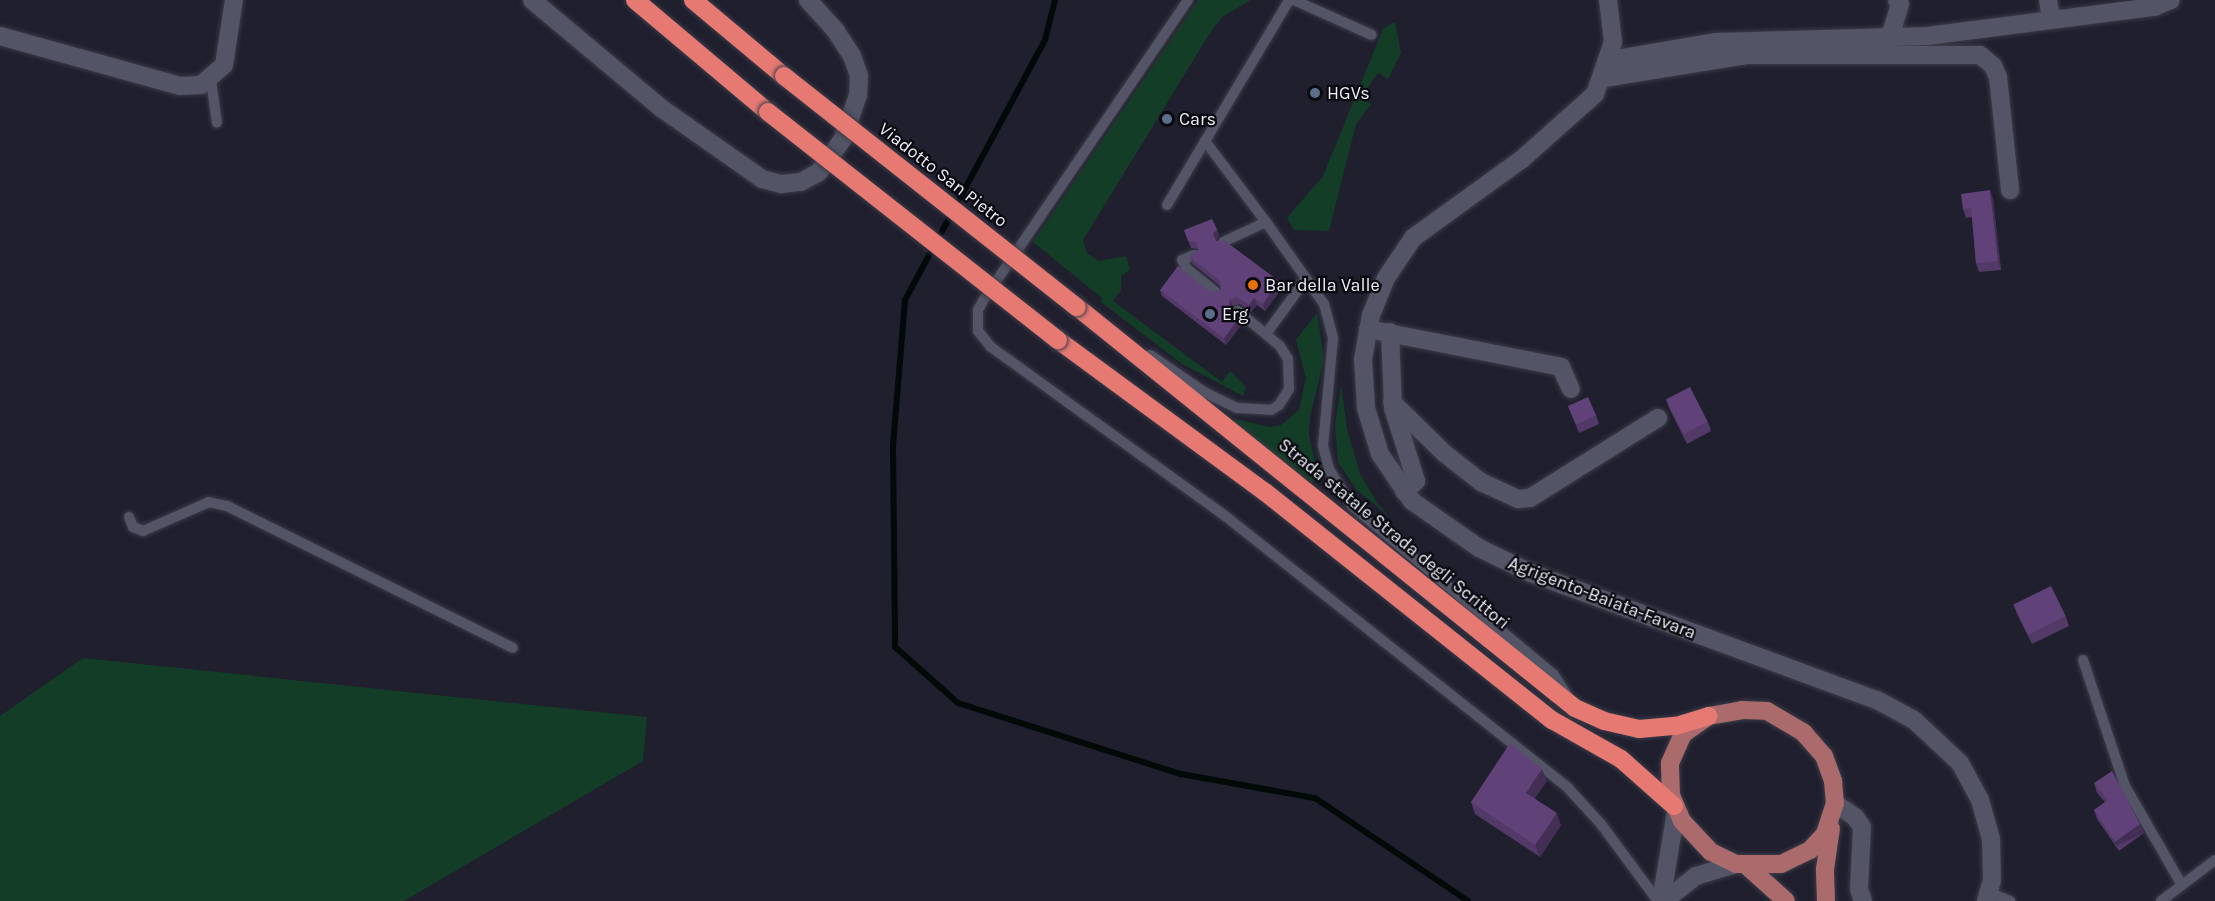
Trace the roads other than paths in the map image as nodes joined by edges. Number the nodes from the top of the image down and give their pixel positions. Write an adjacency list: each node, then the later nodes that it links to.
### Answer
1 (234, 0): 17 (street)
2 (532, 0): 5 (street)
3 (635, 0): 41 (highway, bridge)
4 (693, 0): 27 (highway, Viadotto San Pietro, bridge)
5 (808, 0)
6 (1188, 0): 47 (lane)
7 (1292, 0): 14 (lane); 19 (lane)
8 (1608, 0): 16 (street)
9 (1897, 0): 15 (street)
10 (2048, 0): 12 (street)
11 (2171, 0): 12 (street)
12 (2051, 20): 15 (street)
13 (0, 36): 17 (street)
14 (1372, 36)
15 (1890, 37): 16 (street)
16 (1607, 69): 20 (street); 29 (street, Agrigento-Baiata-Favara)
17 (211, 80): 18 (lane)
18 (217, 123)
19 (1205, 141): 21 (lane); 22 (lane)
20 (2010, 190)
21 (1167, 205)
22 (1266, 222): 23 (lane); 25 (lane)
23 (1223, 242)
24 (1194, 255): 26 (lane)
25 (1306, 279): 31 (lane); 39 (lane)
26 (1217, 293)
27 (1077, 308): 31 (lane); 39 (highway, Strada statale Strada degli Scrittori)
28 (1238, 311): 31 (lane)
29 (1368, 329): 30 (street); 35 (street, Agrigento-Baiata-Favara)
30 (1390, 332): 32 (street); 33 (street)
31 (1266, 334)
32 (1571, 389)
33 (1392, 402): 34 (street); 35 (street)
34 (1658, 418)
35 (1404, 492): 46 (street, Agrigento-Baiata-Favara)
36 (129, 517): 37 (lane)
37 (513, 648)
38 (2083, 660): 45 (lane)
39 (1575, 708): 40 (highway, Strada statale Strada degli Scrittori)
40 (1709, 716): 41 (main road); 42 (main road)
41 (1675, 808): 44 (main road); 47 (street)
42 (1834, 809): 44 (main road); 49 (main road); 50 (street)
43 (2215, 860): 45 (lane)
44 (1741, 865): 47 (street); 48 (main road)
45 (2182, 885): 52 (lane)
46 (1988, 897): 51 (lane)
47 (1661, 901)
48 (1786, 901)
49 (1826, 901)
50 (1863, 901)
51 (2010, 901)
52 (2162, 901)

